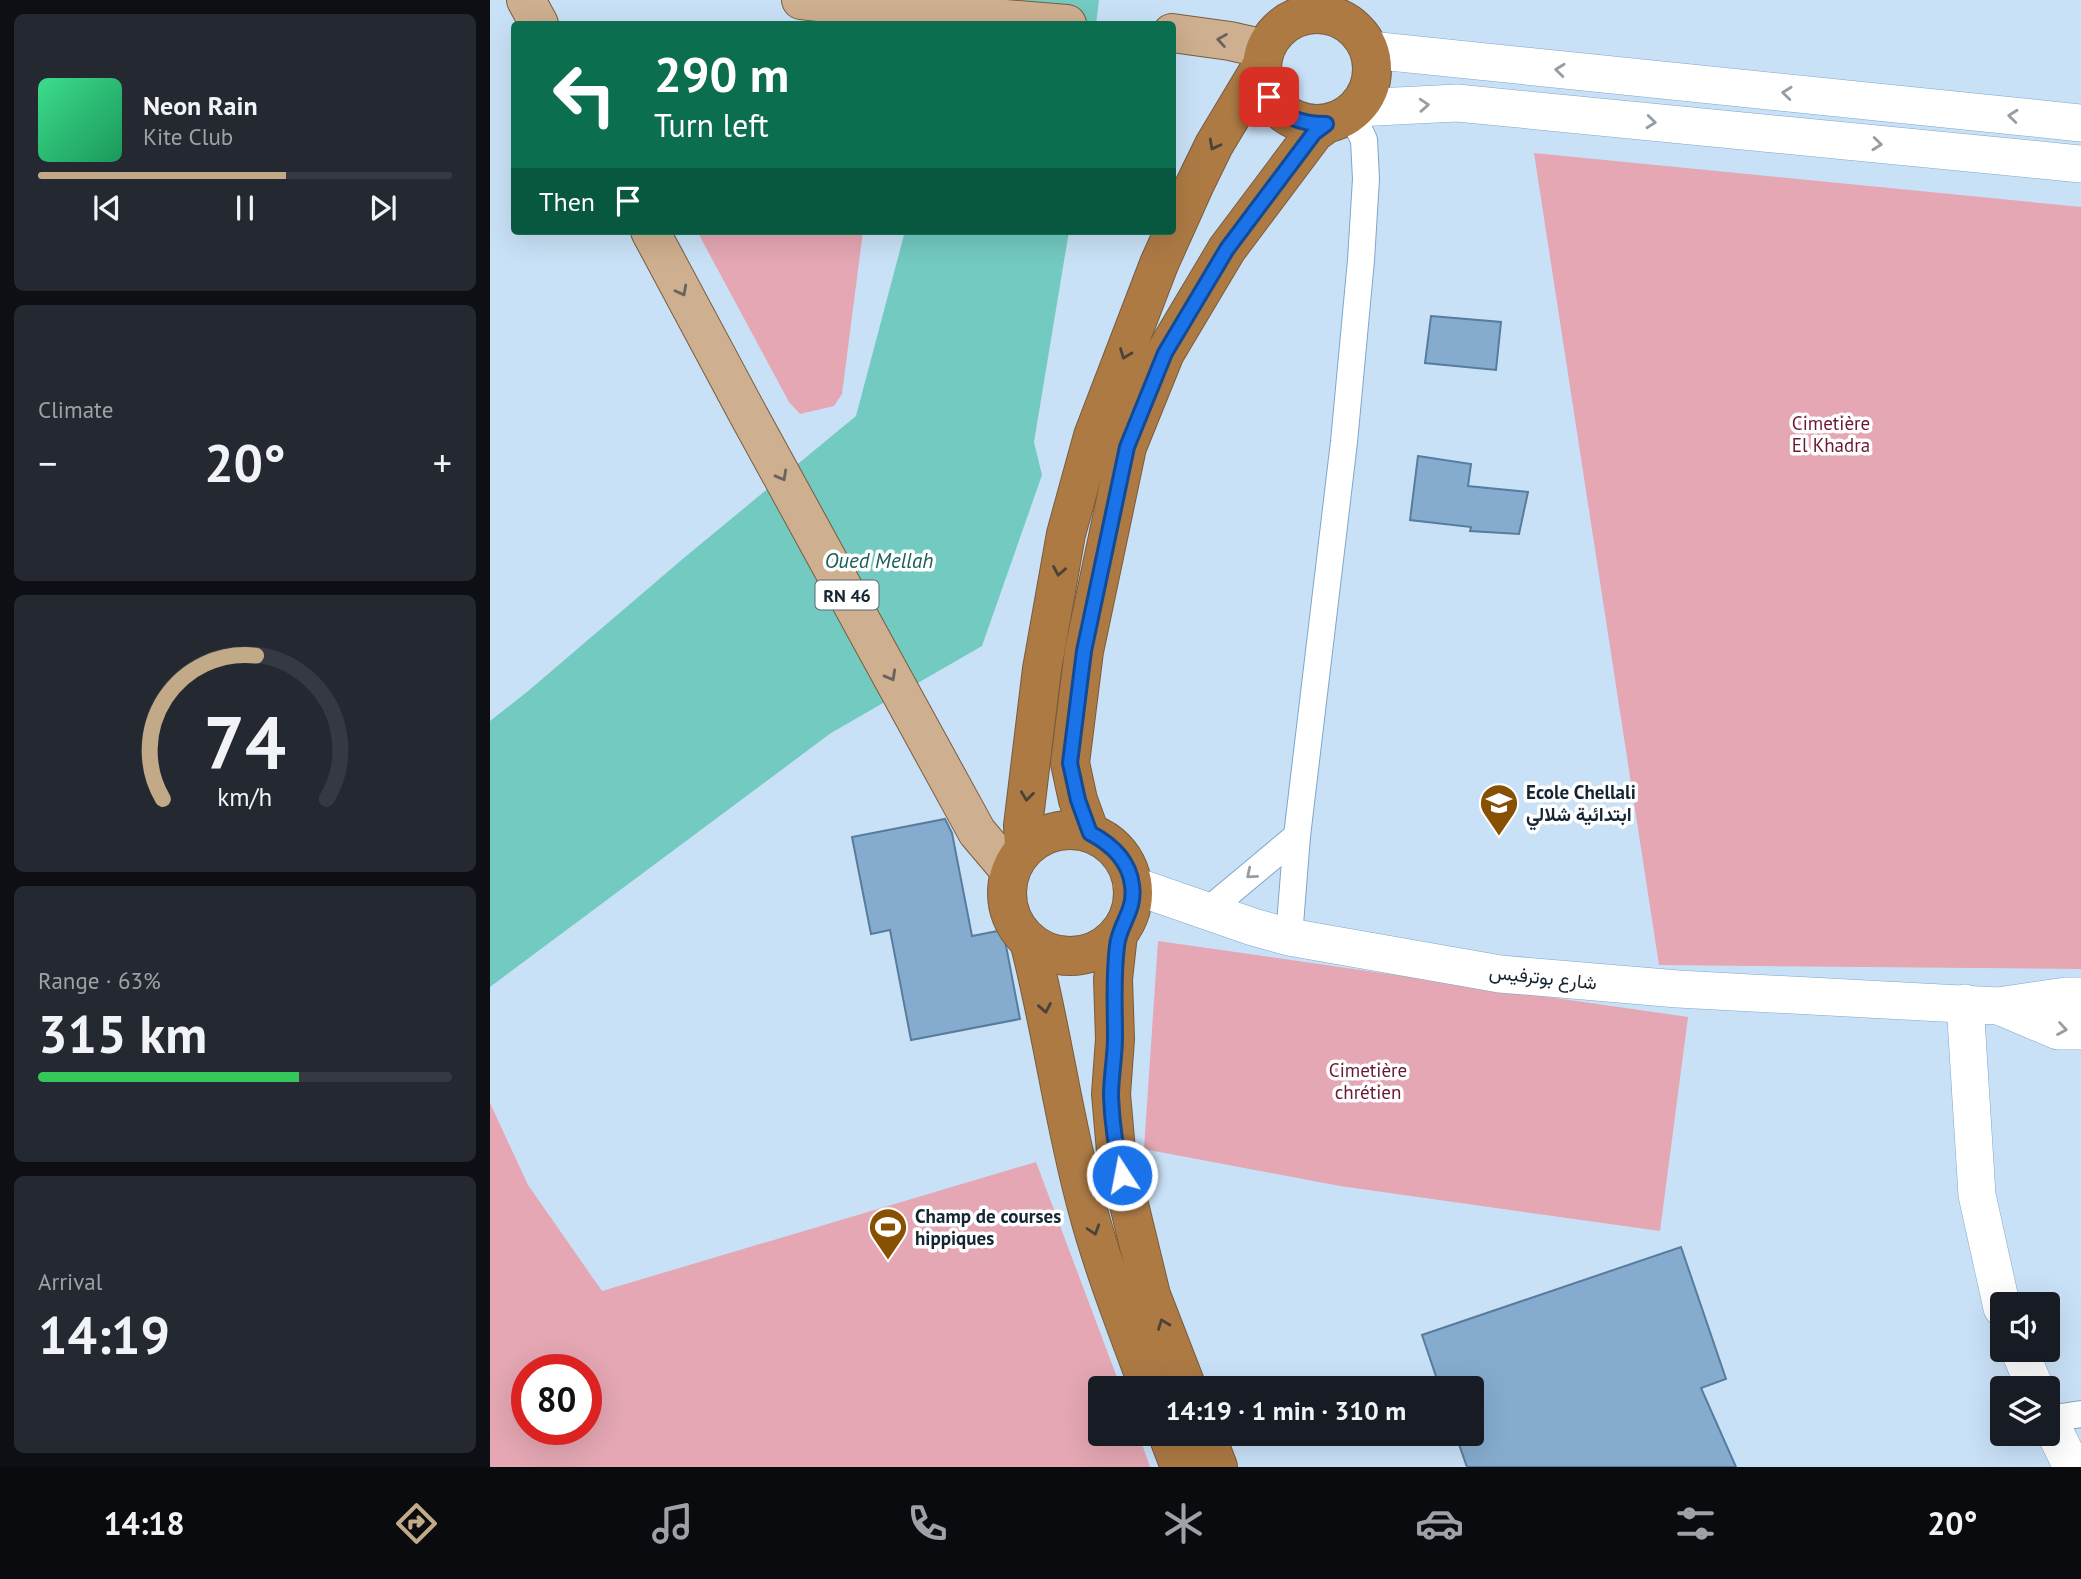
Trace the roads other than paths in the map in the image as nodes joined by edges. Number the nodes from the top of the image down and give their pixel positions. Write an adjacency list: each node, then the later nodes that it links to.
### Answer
1 (526, 0): 3 (main road)
2 (801, 0): 4 (main road)
3 (537, 21)
4 (1029, 21)
5 (1366, 28): 7 (highway); 8 (highway); 9 (street, one-way to 5)
6 (1176, 33): 7 (main road, one-way to 6)
7 (1272, 36): 8 (highway); 11 (highway, one-way to 11)
8 (1344, 115): 10 (street, one-way to 10); 14 (highway); 15 (street)
9 (2081, 123)
10 (2081, 164)
11 (1176, 226)
12 (652, 235): 16 (main road, RN 46, one-way to 16)
13 (1172, 235): 16 (highway, one-way to 16)
14 (1090, 833): 16 (highway); 17 (highway)
15 (1297, 836): 18 (street, one-way to 18); 20 (street)
16 (1017, 860): 21 (highway)
17 (1132, 885): 18 (street, شارع بوترفيس); 19 (highway)
18 (1206, 912): 20 (street, شارع بوترفيس)
19 (1118, 934): 21 (highway); 27 (highway, one-way to 19)
20 (1289, 937): 23 (street, شارع بوترفيس)
21 (1028, 942): 26 (highway, one-way to 26)
22 (2081, 996): 23 (street)
23 (1982, 1005): 24 (street, one-way to 24); 25 (street)
24 (2081, 1031)
25 (1998, 1292)
26 (1144, 1376)
27 (1183, 1376)
28 (2081, 1414): 29 (street)
29 (2060, 1417)
30 (2060, 1438): 33 (street)
31 (1172, 1446): 34 (highway)
32 (1210, 1446): 35 (highway)
33 (2075, 1464)
34 (1181, 1467)
35 (1219, 1467)

